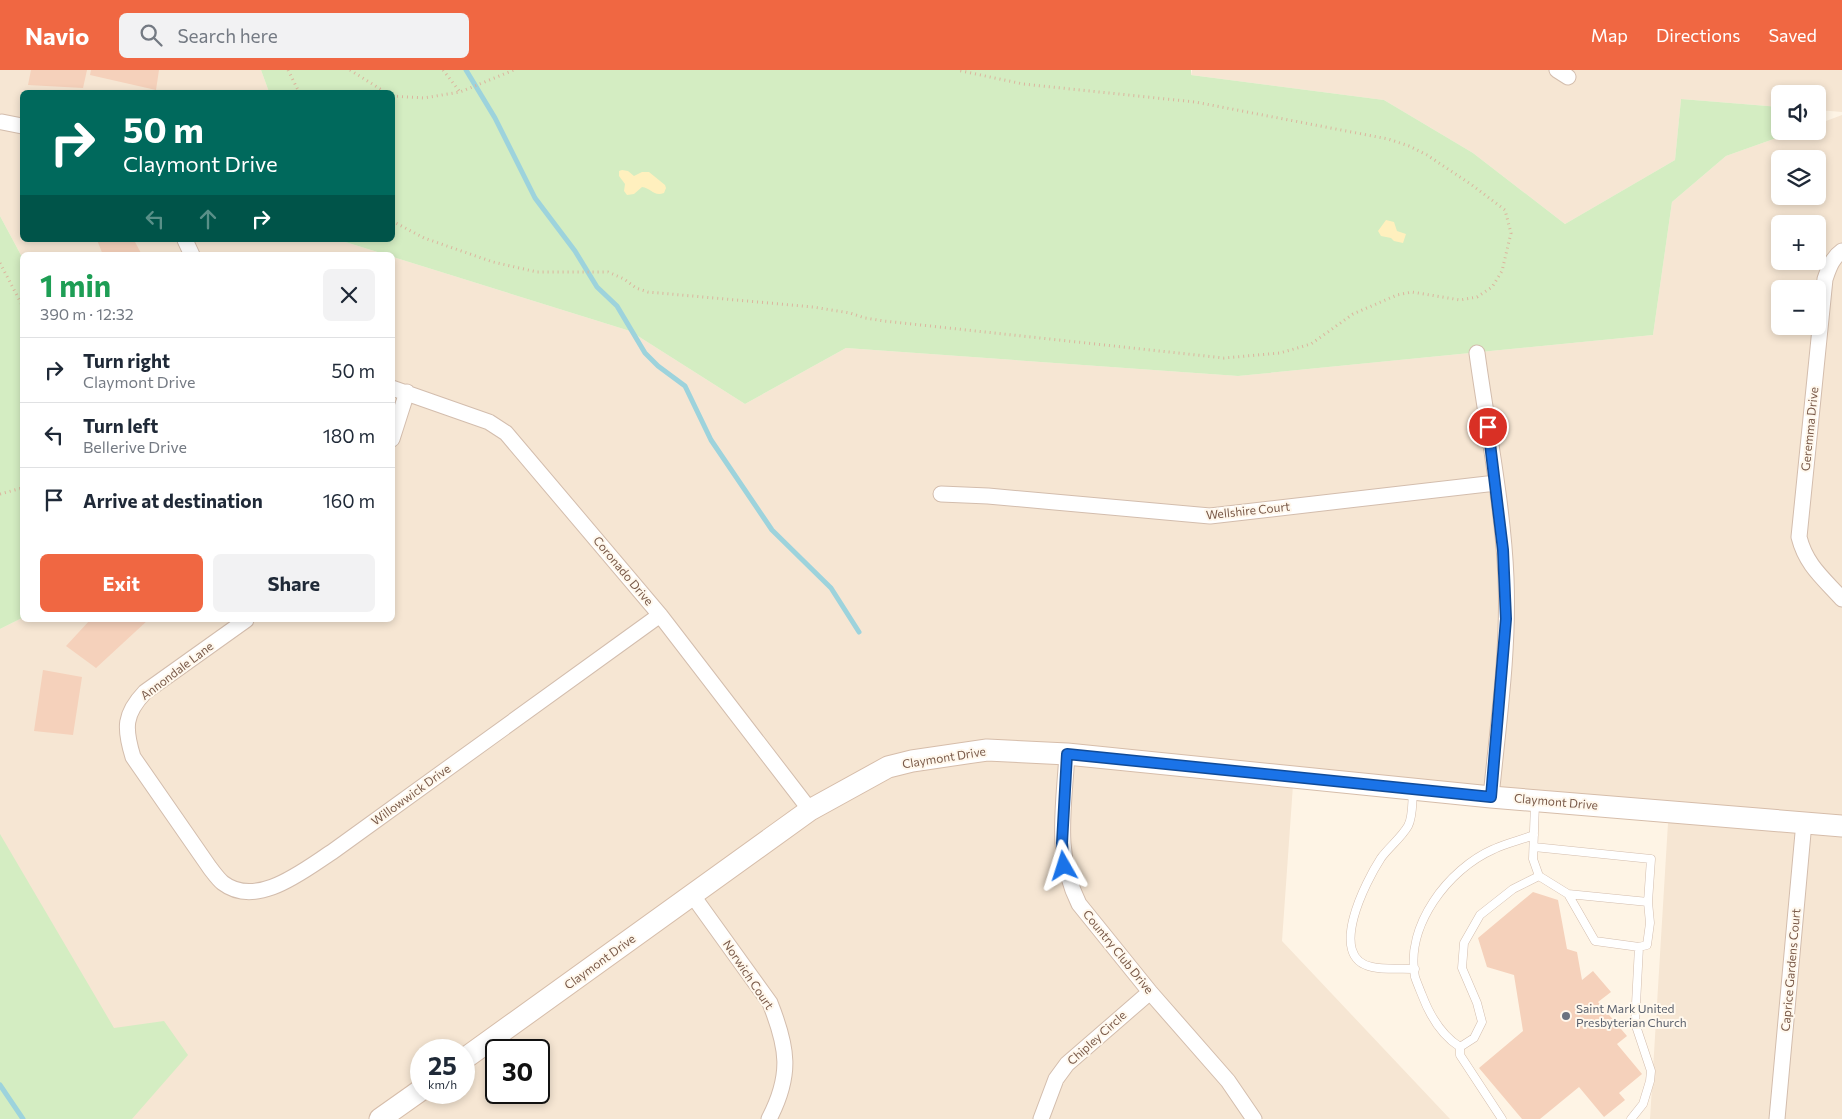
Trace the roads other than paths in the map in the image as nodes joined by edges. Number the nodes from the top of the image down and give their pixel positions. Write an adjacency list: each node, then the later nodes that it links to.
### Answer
1 (2, 122): 2 (street)
2 (20, 126)
3 (1842, 251): 9 (street, Geremma Drive)
4 (1477, 353): 7 (street)
5 (400, 390): 6 (street); 10 (street, Coronado Drive)
6 (395, 421)
7 (1496, 482): 8 (street, Wellshire Court); 14 (street)
8 (941, 494)
9 (1842, 599)
10 (660, 615): 16 (street, Coronado Drive); 17 (street, Willowwick Drive)
11 (243, 622): 17 (street, Annondale Lane)
12 (1067, 754): 13 (street, Claymont Drive); 16 (street, Claymont Drive); 28 (street, Country Club Drive)
13 (1413, 789): 14 (street, Claymont Drive); 27 (lane)
14 (1491, 797): 15 (street, Claymont Drive)
15 (1536, 801): 18 (street, Claymont Drive); 20 (lane)
16 (810, 810): 24 (street, Claymont Drive)
17 (171, 812)
18 (1804, 822): 19 (street, Claymont Drive); 38 (street, Caprice Gardens Court)
19 (1842, 826)
20 (1534, 835): 21 (lane); 27 (lane)
21 (1534, 847): 22 (lane); 25 (lane)
22 (1539, 876): 23 (lane); 29 (lane)
23 (1568, 894): 25 (lane); 26 (lane)
24 (693, 896): 30 (street, Claymont Drive); 33 (street, Norwich Court)
25 (1648, 902): 26 (lane)
26 (1639, 947): 37 (lane)
27 (1415, 969): 29 (lane)
28 (1150, 992): 34 (street, Chipley Circle); 35 (street, Country Club Drive)
29 (1460, 1047): 36 (lane)
30 (475, 1051)
31 (410, 1098): 32 (street)
32 (380, 1119)
33 (769, 1119)
34 (1041, 1119)
35 (1254, 1119)
36 (1502, 1119)
37 (1631, 1119)
38 (1777, 1119)

